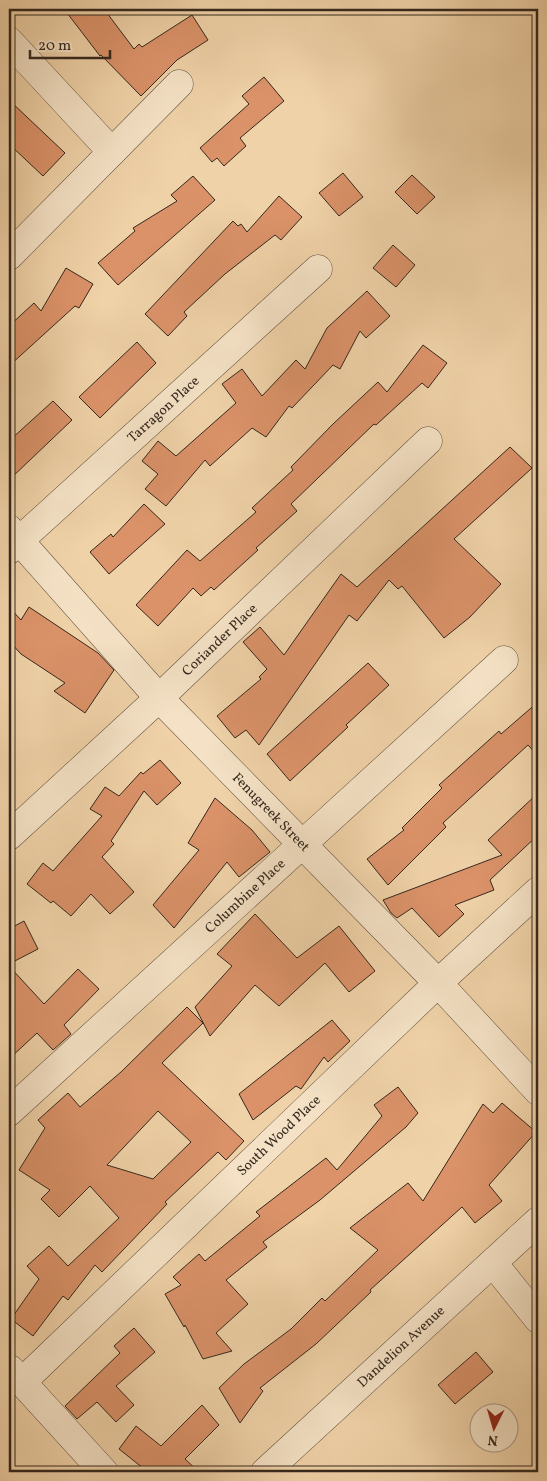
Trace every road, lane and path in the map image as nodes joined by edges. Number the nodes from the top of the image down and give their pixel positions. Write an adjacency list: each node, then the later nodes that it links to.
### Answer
1 (9, 40): 3 (street)
2 (179, 84): 3 (street)
3 (112, 152): 4 (street)
4 (9, 256)
5 (318, 269): 7 (street, Tarragon Place)
6 (428, 441): 9 (street, Coriander Place)
7 (12, 540): 9 (street, Fenugreek Street)
8 (504, 660): 11 (street, Columbine Place)
9 (159, 698): 10 (street, Coriander Place); 11 (street, Fenugreek Street)
10 (9, 836)
11 (301, 843): 13 (street, Fenugreek Street); 15 (street, Columbine Place)
12 (538, 891): 13 (street, South Wood Place)
13 (438, 983): 14 (street, Fenugreek Street); 19 (street, South Wood Place)
14 (538, 1091)
15 (9, 1112)
16 (538, 1221): 17 (street, Dandelion Avenue)
17 (493, 1263): 18 (street); 21 (street, Dandelion Avenue)
18 (538, 1319)
19 (15, 1375): 20 (street)
20 (104, 1472)
21 (265, 1472)

